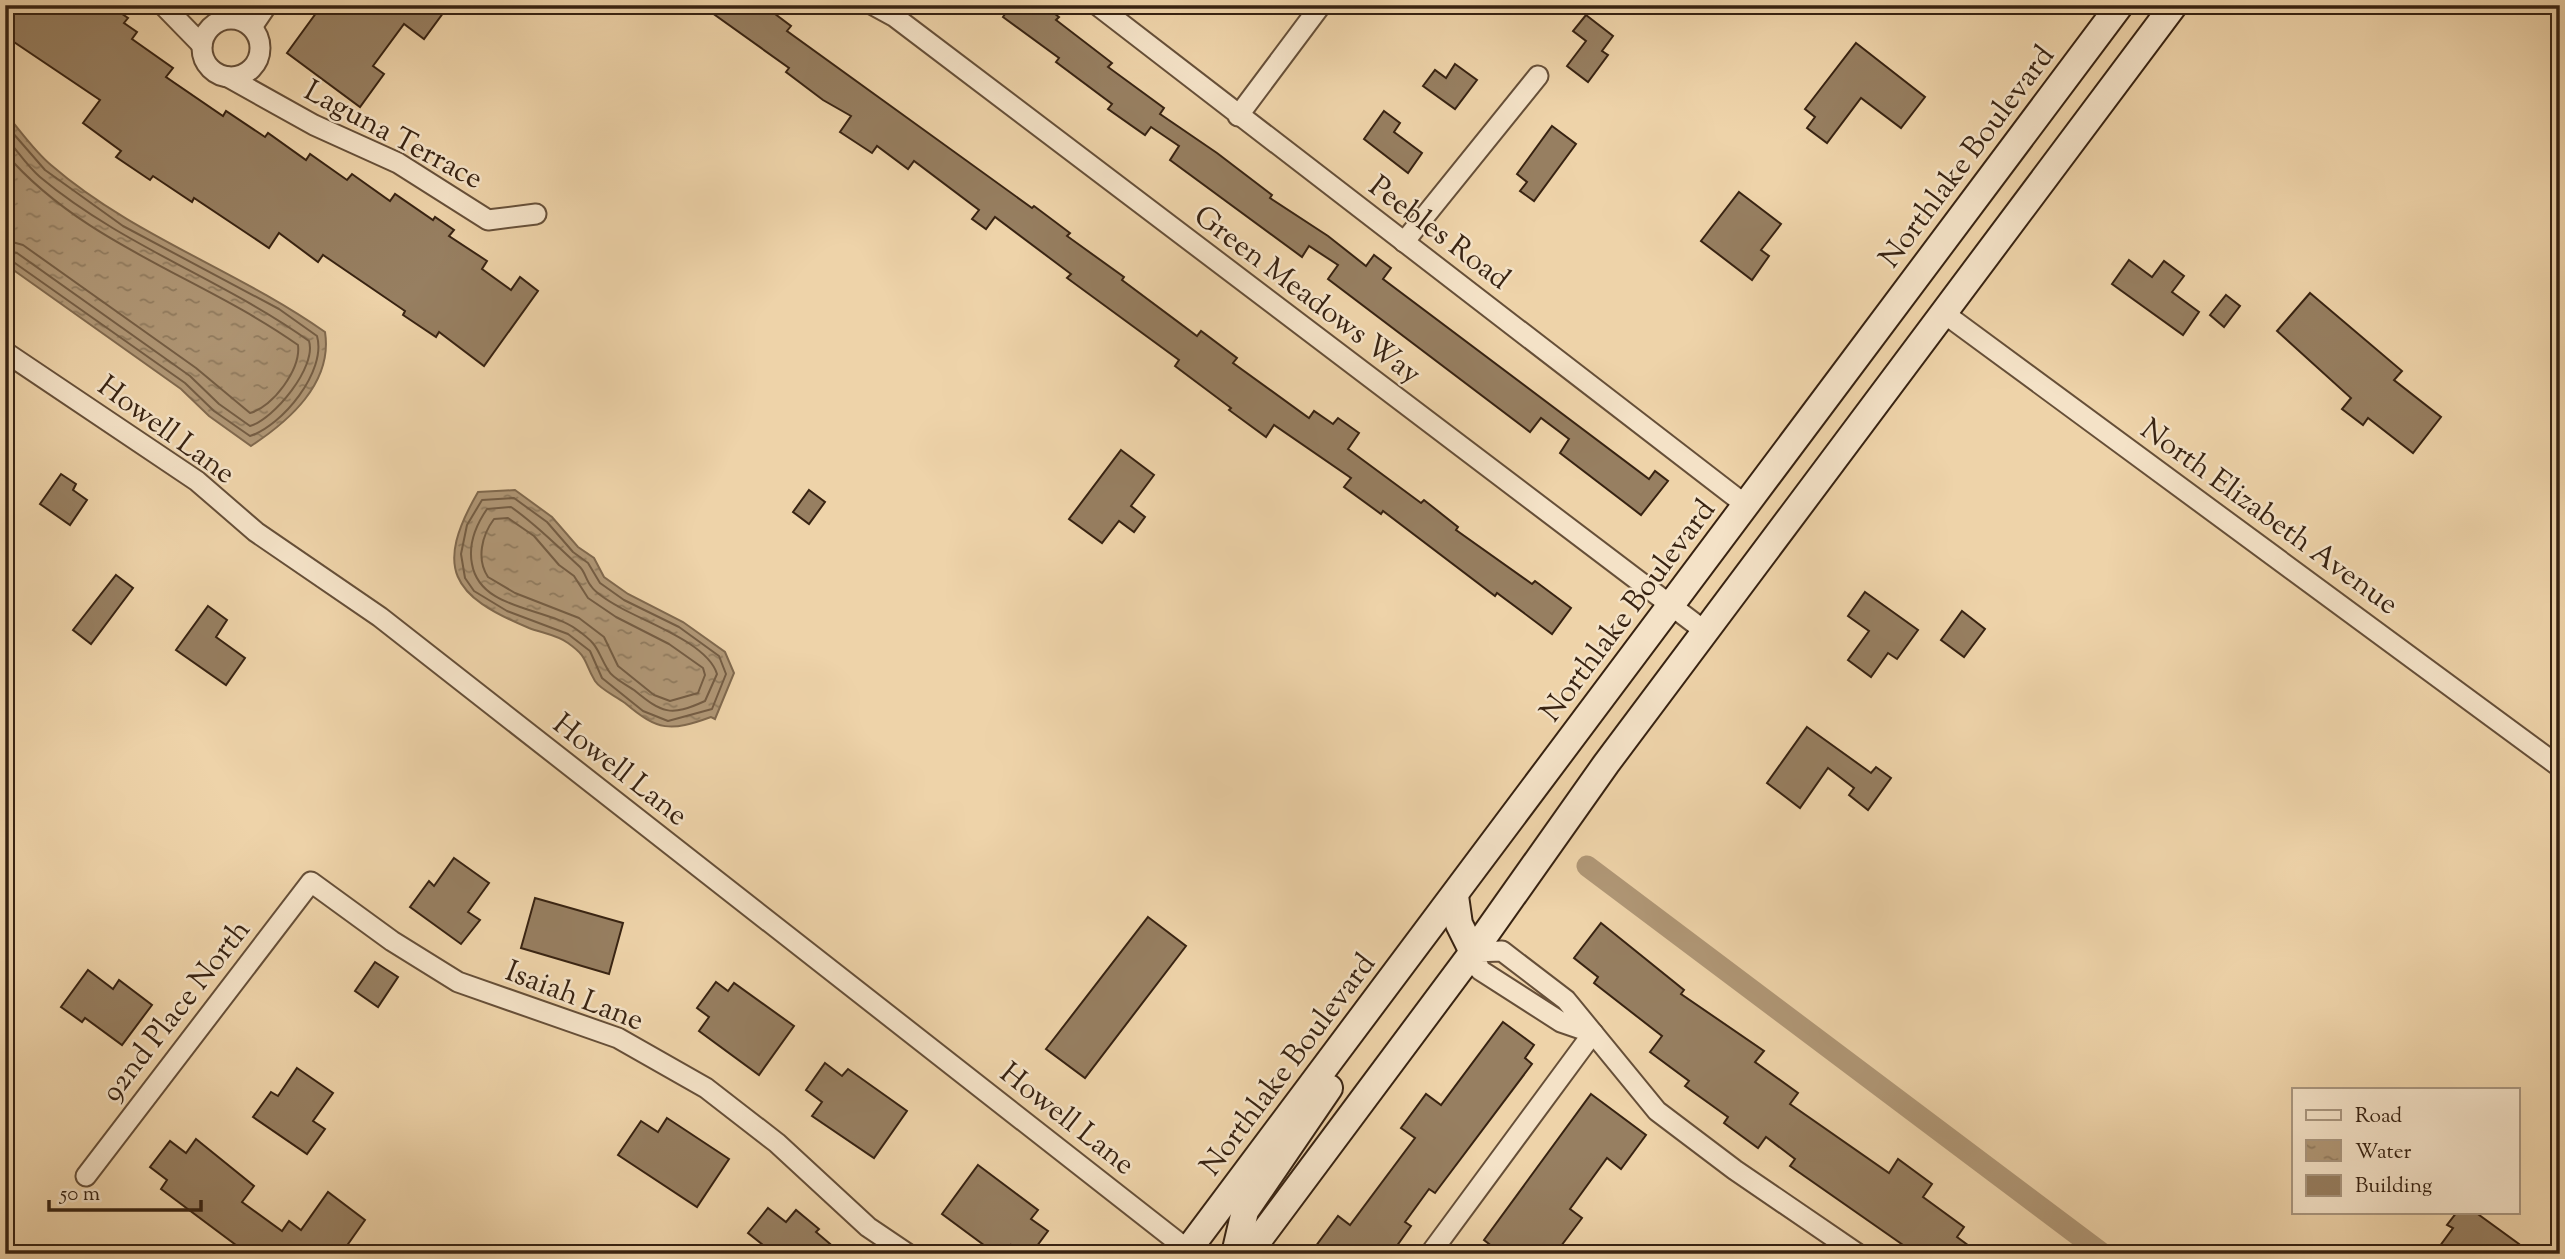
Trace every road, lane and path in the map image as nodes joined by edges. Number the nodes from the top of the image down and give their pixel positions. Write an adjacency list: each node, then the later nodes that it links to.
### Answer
1 (163, 5): 9 (street, Laguna Terrace)
2 (267, 5): 8 (street)
3 (873, 5): 18 (street, Green Meadows Way)
4 (1097, 5): 12 (street, Peebles Road)
5 (1321, 5): 12 (street)
6 (2120, 5): 17 (main road, Northlake Boulevard)
7 (2174, 5): 15 (main road)
8 (253, 27): 9 (street); 11 (street)
9 (202, 45): 11 (street, Laguna Terrace)
10 (1538, 76): 14 (street)
11 (228, 77): 13 (street, Laguna Terrace)
12 (1238, 116): 14 (street, Peebles Road)
13 (536, 214)
14 (1404, 242): 17 (street, Peebles Road)
15 (1945, 314): 19 (main road); 20 (street, North Elizabeth Avenue)
16 (5, 352): 27 (street, Howell Lane)
17 (1747, 506): 18 (main road, Northlake Boulevard)
18 (1669, 605): 19 (street, Green Meadows Way); 22 (main road, Northlake Boulevard)
19 (1706, 632): 23 (main road)
20 (2560, 767)
21 (311, 882): 26 (street, 92nd Place North); 28 (street, Isaiah Lane)
22 (1455, 896): 23 (main road); 25 (main road, Northlake Boulevard)
23 (1473, 952): 24 (street); 24 (street); 30 (main road)
24 (1593, 1033): 31 (street); 32 (street)
25 (1341, 1046): 27 (main road, Northlake Boulevard); 29 (main road)
26 (86, 1175)
27 (1186, 1252)
28 (908, 1254)
29 (1235, 1254)
30 (1248, 1254)
31 (1430, 1254)
32 (1858, 1254)

